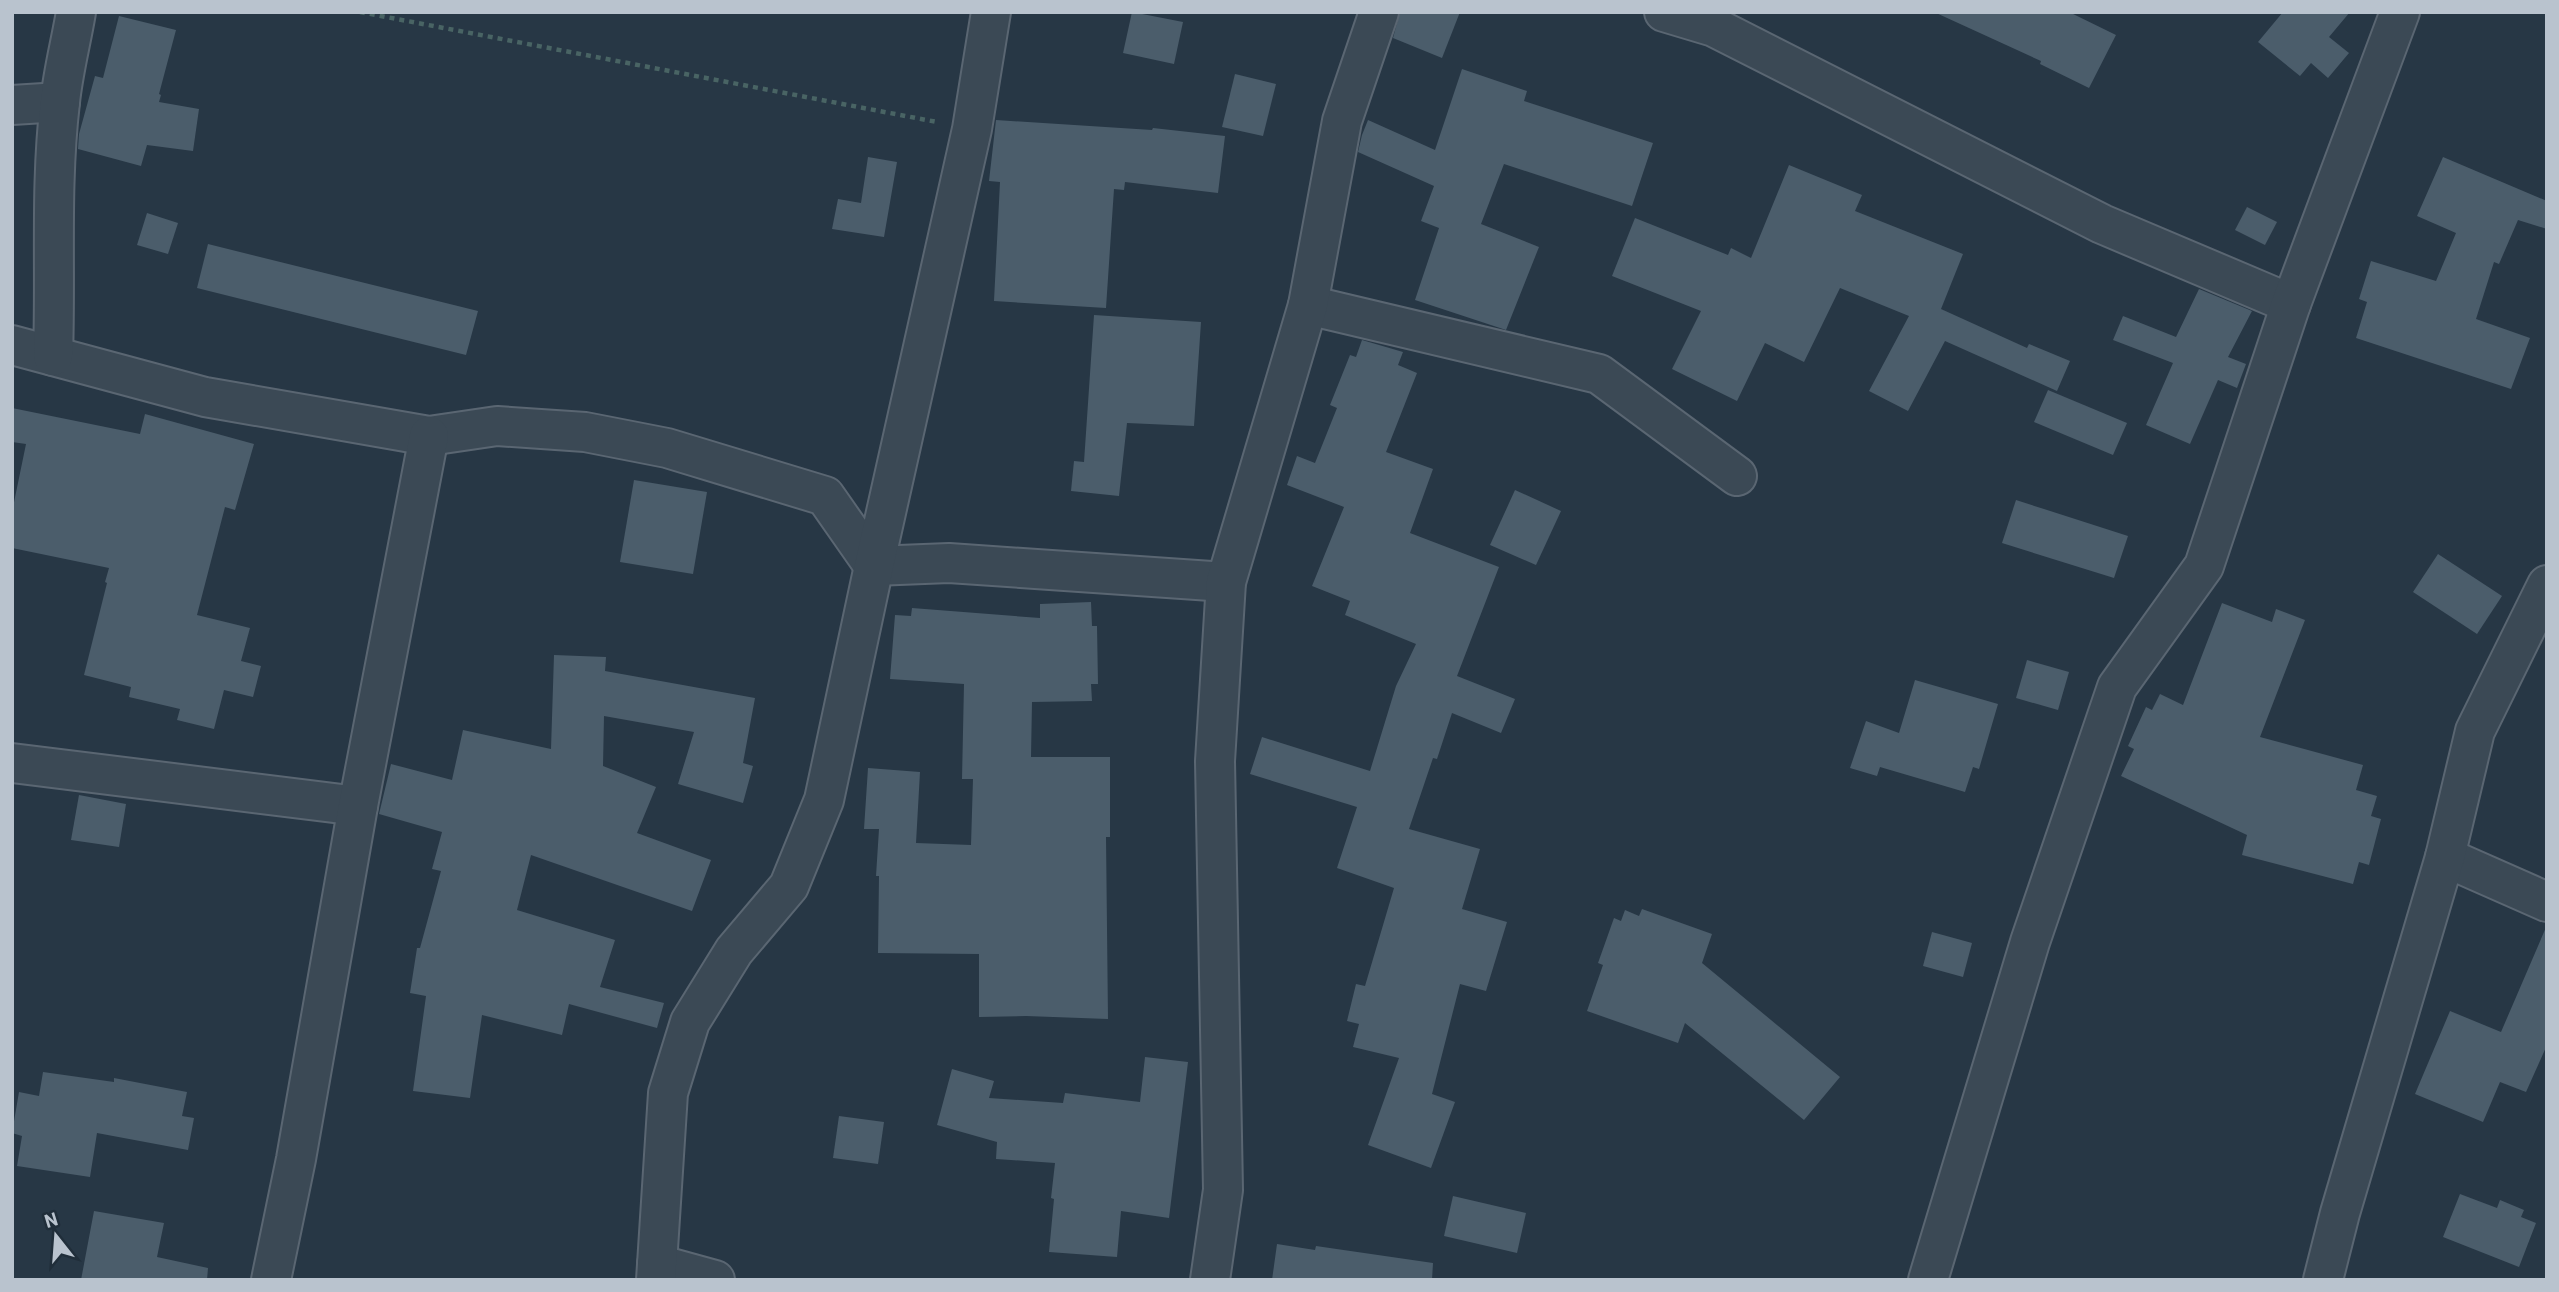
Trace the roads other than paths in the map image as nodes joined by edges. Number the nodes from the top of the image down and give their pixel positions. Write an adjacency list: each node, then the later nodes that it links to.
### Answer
1 (76, 12): 7 (street)
2 (991, 12): 15 (street)
3 (1379, 12): 10 (street)
4 (1664, 12): 6 (street)
5 (2400, 12): 9 (street)
6 (1717, 19): 9 (street)
7 (60, 102): 8 (street); 12 (street)
8 (12, 105)
9 (2291, 304): 26 (street)
10 (1308, 305): 14 (street); 16 (street)
11 (12, 345): 12 (street)
12 (53, 356): 13 (street)
13 (429, 436): 15 (street); 19 (street)
14 (1737, 475)
15 (874, 566): 16 (street); 22 (street)
16 (1226, 582): 25 (street)
17 (2547, 585): 20 (street)
18 (12, 763): 19 (street)
19 (358, 806): 23 (street)
20 (2445, 857): 21 (street); 27 (street)
21 (2547, 902)
22 (656, 1272): 24 (street)
23 (271, 1280)
24 (715, 1280)
25 (1210, 1280)
26 (1928, 1280)
27 (2323, 1280)

